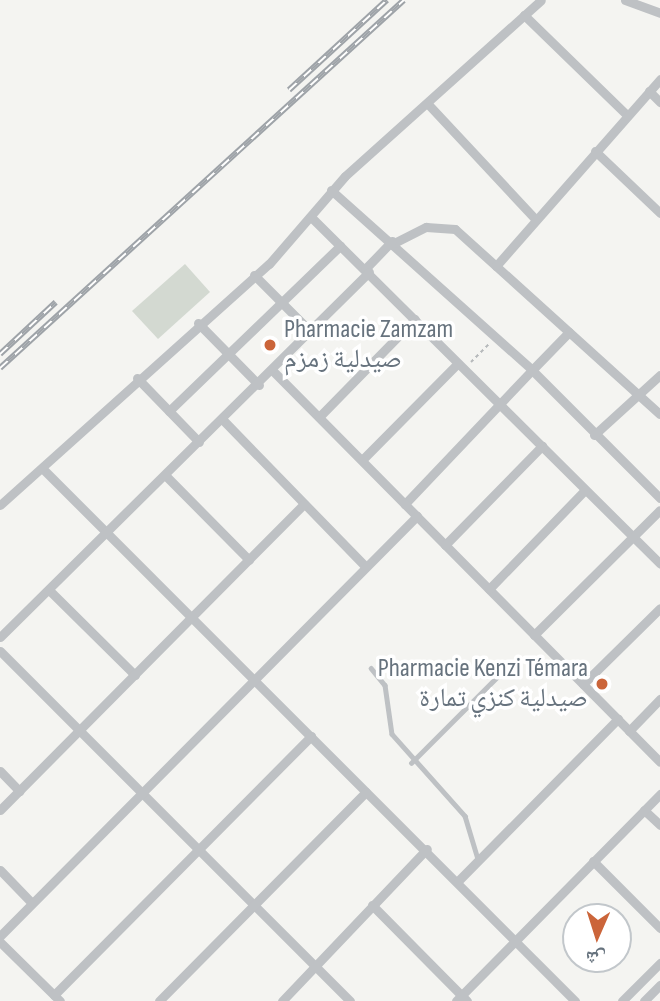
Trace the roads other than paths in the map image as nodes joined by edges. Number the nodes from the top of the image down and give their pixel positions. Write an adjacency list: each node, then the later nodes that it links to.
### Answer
1 (541, 0): 4 (street)
2 (625, 0): 3 (street)
3 (660, 13)
4 (524, 15): 8 (street); 9 (street)
5 (660, 79): 6 (street)
6 (649, 91): 7 (street); 9 (street)
7 (660, 102)
8 (427, 103): 11 (street); 14 (street)
9 (627, 116): 10 (street)
10 (595, 151): 12 (street); 14 (street)
11 (331, 190): 13 (street); 15 (street)
12 (660, 213)
13 (311, 217): 16 (street); 19 (street)
14 (535, 219): 17 (street)
15 (393, 242): 17 (street); 18 (street); 27 (street)
16 (340, 246): 18 (street); 20 (street)
17 (496, 266): 24 (street)
18 (367, 271): 21 (street); 23 (street)
19 (254, 275): 20 (street); 22 (street)
20 (284, 302): 23 (street); 25 (street)
21 (415, 319): 26 (street); 36 (street)
22 (198, 323): 25 (street); 30 (street)
23 (311, 332): 28 (street)
24 (569, 332): 27 (street); 32 (street)
25 (229, 354): 31 (street); 34 (street)
26 (461, 366): 33 (street); 41 (street)
27 (532, 370): 33 (street); 38 (street)
28 (273, 371): 31 (street); 36 (street)
29 (660, 375): 32 (street)
30 (137, 379): 34 (street); 42 (street)
31 (259, 385): 37 (street)
32 (639, 396): 35 (street); 38 (street)
33 (502, 407): 40 (street); 47 (street)
34 (169, 411): 39 (street)
35 (660, 414)
36 (319, 417): 41 (street)
37 (223, 420): 39 (street); 46 (street)
38 (594, 435): 45 (street)
39 (200, 442): 43 (street)
40 (542, 446): 44 (street); 53 (street)
41 (362, 460): 47 (street)
42 (42, 468): 48 (street); 51 (street)
43 (166, 476): 51 (street); 54 (street)
44 (585, 489): 52 (street); 57 (street)
45 (660, 498)
46 (304, 504): 54 (street); 56 (street)
47 (405, 504): 49 (street)
48 (0, 505)
49 (417, 516): 53 (street); 56 (street)
50 (658, 516): 52 (street)
51 (107, 534): 58 (street); 60 (street)
52 (635, 539): 55 (street); 61 (street)
53 (445, 545): 57 (street)
54 (249, 560): 60 (street)
55 (660, 564)
56 (365, 566): 67 (street)
57 (489, 589): 61 (street)
58 (50, 590): 62 (street); 66 (street)
59 (660, 608): 68 (street)
60 (193, 619): 66 (street); 67 (street)
61 (534, 635): 68 (street)
62 (0, 637)
63 (0, 651): 72 (street)
64 (510, 664): 75 (lane)
65 (371, 668): 75 (lane)
66 (135, 676): 72 (street)
67 (255, 679): 73 (street); 79 (street)
68 (583, 684): 70 (street)
69 (660, 699): 71 (street)
70 (618, 719): 71 (street); 86 (street)
71 (629, 731): 74 (street)
72 (80, 732): 77 (street); 79 (street)
73 (311, 736): 78 (street); 85 (street)
74 (660, 762)
75 (411, 763): 86 (lane)
76 (0, 771): 77 (street)
77 (19, 791): 81 (street)
78 (366, 792): 84 (street); 91 (street)
79 (142, 793): 85 (street); 90 (street)
80 (660, 793): 82 (street)
81 (0, 810)
82 (644, 810): 83 (street); 87 (street)
83 (660, 825)
84 (427, 849): 89 (street); 92 (street)
85 (199, 850): 91 (street); 100 (street)
86 (478, 860): 89 (street)
87 (593, 862): 93 (street); 95 (street)
88 (0, 870): 90 (street)
89 (458, 881): 95 (street)
90 (32, 903): 94 (street)
91 (253, 905): 98 (street); 102 (street)
92 (373, 905): 98 (street); 101 (street)
93 (660, 928)
94 (0, 936)
95 (516, 939): 101 (street); 105 (street)
96 (0, 942): 100 (street)
97 (660, 963): 106 (street)
98 (315, 966): 103 (street); 104 (street)
99 (660, 985): 107 (street)
100 (57, 998)
101 (461, 999)
102 (159, 1001)
103 (282, 1001)
104 (350, 1001)
105 (575, 1001)
106 (622, 1001)
107 (644, 1001)

